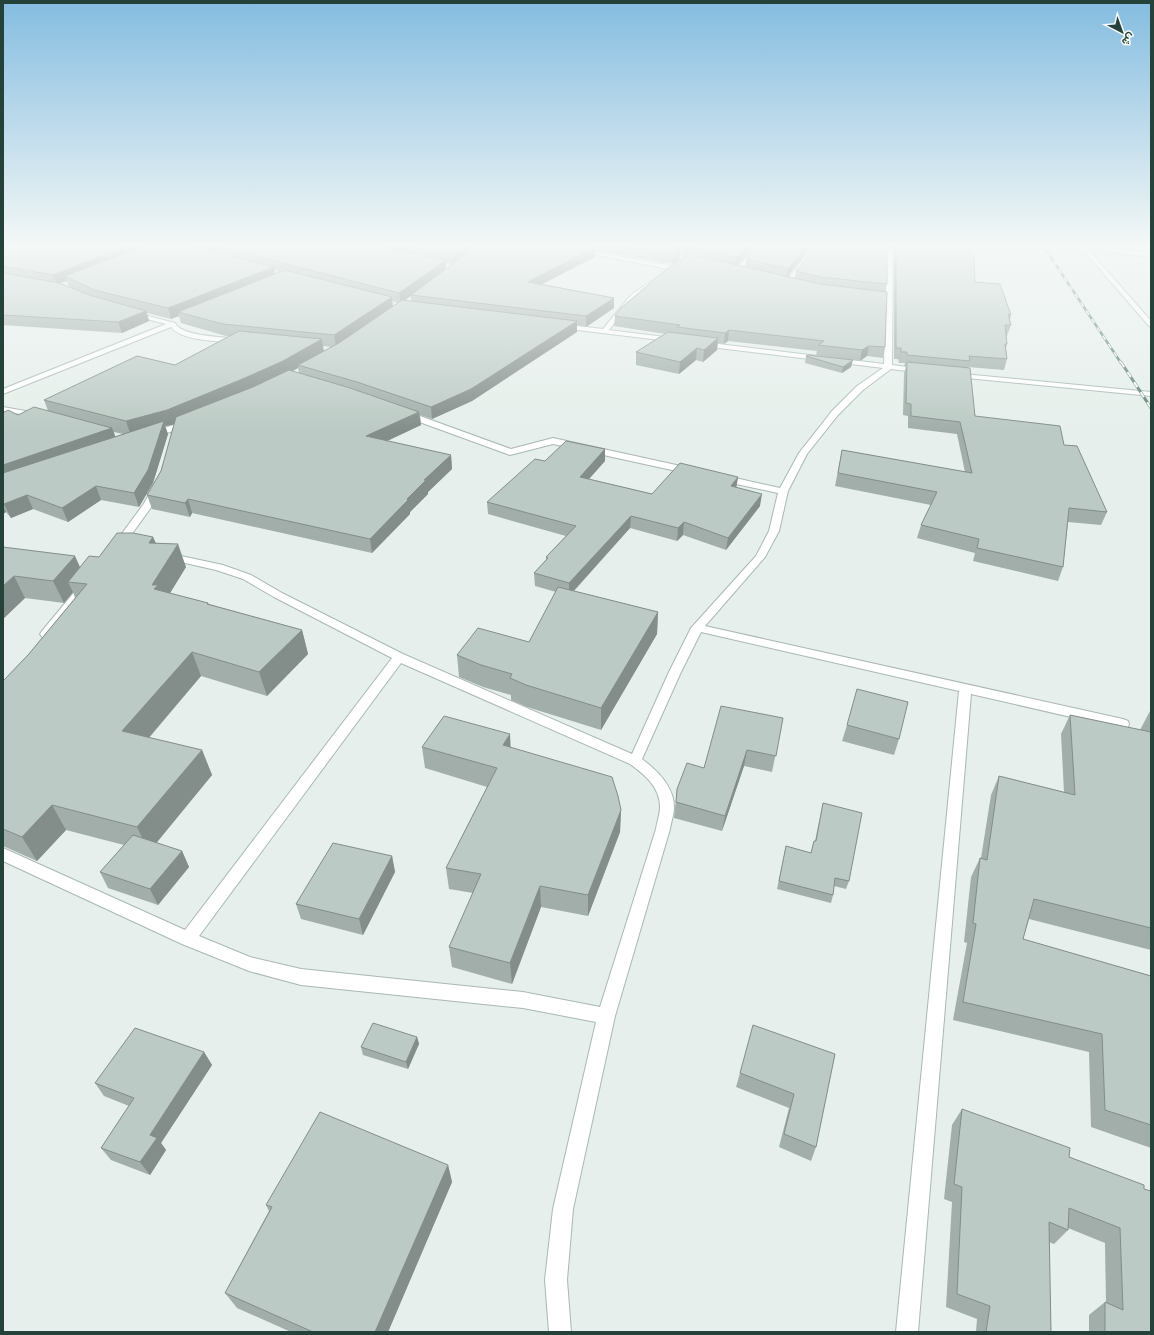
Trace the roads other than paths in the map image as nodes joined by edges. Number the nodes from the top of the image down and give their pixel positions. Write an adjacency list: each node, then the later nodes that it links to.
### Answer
1 (625, 306): 8 (street)
2 (885, 306): 12 (street)
3 (1135, 306): 7 (street)
4 (128, 313): 5 (street)
5 (175, 323): 9 (street); 15 (street)
6 (550, 325): 8 (street)
7 (1151, 325)
8 (605, 331): 10 (street)
9 (246, 341)
10 (684, 342)
11 (692, 342): 12 (street)
12 (888, 368): 13 (street); 27 (street)
13 (928, 372)
14 (952, 374): 16 (street)
15 (3, 392)
16 (1151, 394)
17 (3, 409): 19 (street)
18 (397, 411): 24 (street)
19 (47, 418)
20 (197, 419): 21 (street)
21 (175, 428): 22 (street); 23 (street)
22 (146, 436)
23 (171, 442)
24 (699, 473)
25 (714, 476): 27 (street)
26 (161, 477): 28 (street)
27 (783, 492): 31 (street)
28 (132, 549)
29 (154, 554): 33 (street)
30 (92, 578): 32 (street)
31 (697, 628): 34 (street); 36 (street)
32 (41, 640)
33 (399, 657): 36 (street); 38 (street)
34 (965, 689): 35 (street); 41 (street)
35 (1123, 724)
36 (636, 761): 39 (street)
37 (3, 854): 38 (street)
38 (188, 939): 39 (street)
39 (606, 1016): 40 (street)
40 (560, 1332)
41 (907, 1332)

